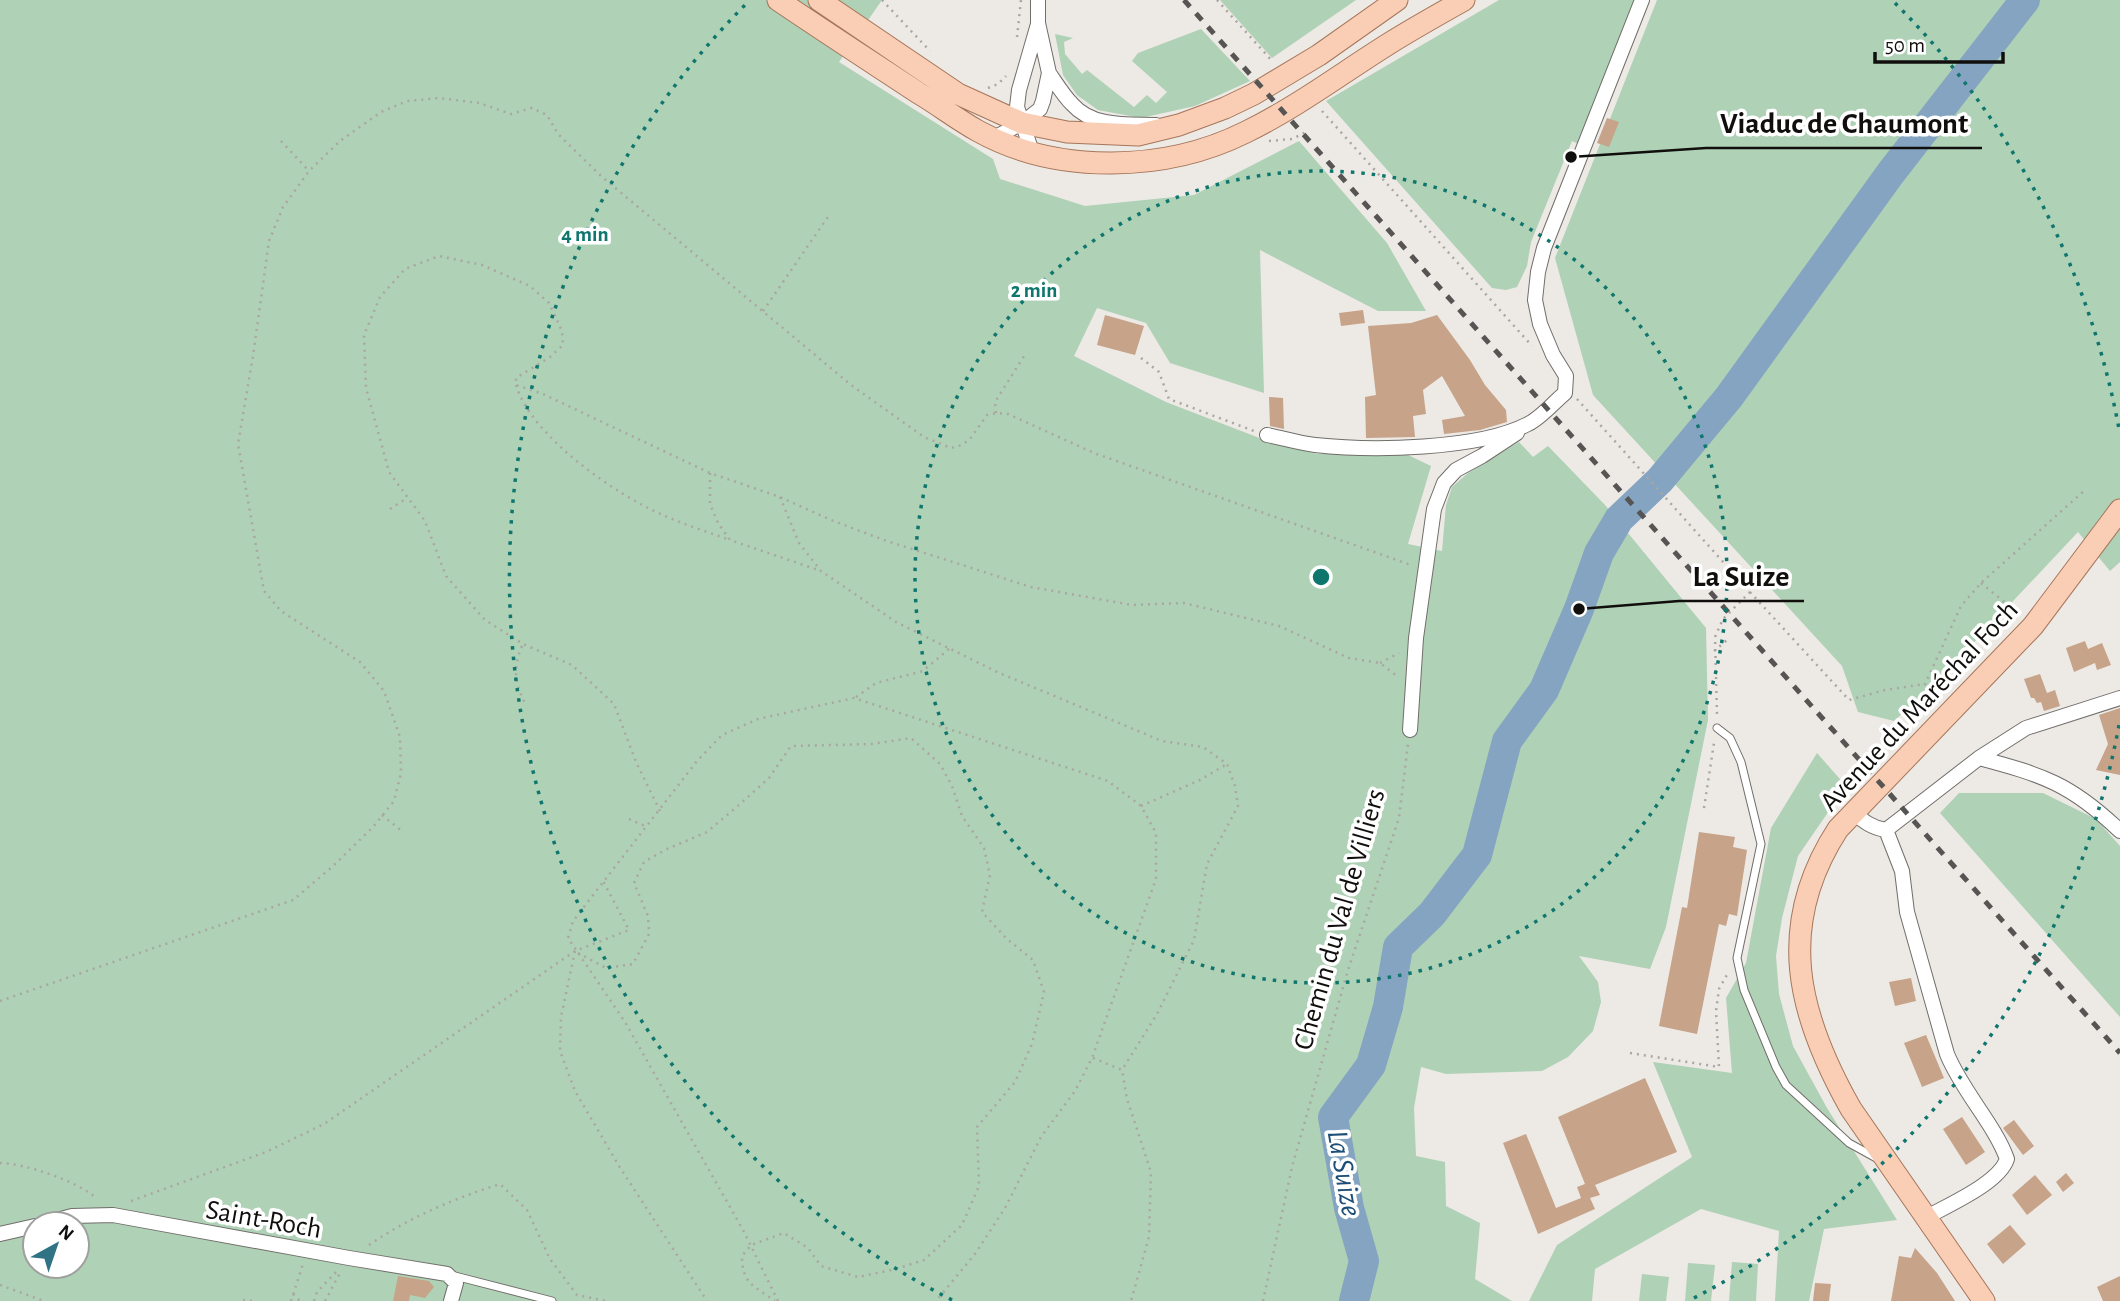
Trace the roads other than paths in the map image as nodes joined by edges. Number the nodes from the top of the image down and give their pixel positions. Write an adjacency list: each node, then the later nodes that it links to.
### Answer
1 (778, 0): 15 (main road)
2 (819, 0): 12 (main road)
3 (1038, 0): 8 (street)
4 (1397, 0): 14 (main road)
5 (1437, 0): 9 (main road)
6 (1464, 0): 9 (main road)
7 (1642, 0): 17 (street)
8 (1038, 23): 10 (street); 11 (street)
9 (1391, 42): 16 (main road)
10 (1048, 73): 13 (street); 14 (street)
11 (1019, 90): 12 (street); 13 (street)
12 (993, 110): 13 (main road)
13 (1022, 122): 14 (main road); 15 (street); 16 (street)
14 (1179, 125)
15 (995, 138): 16 (main road)
16 (1032, 152)
17 (1530, 424): 18 (street); 22 (street)
18 (1267, 435)
19 (2120, 510): 24 (main road, Avenue du Maréchal Foch)
20 (2120, 698): 23 (street)
21 (1717, 728): 27 (lane)
22 (1410, 730)
23 (1979, 758): 25 (street); 26 (street)
24 (1853, 811): 25 (street); 27 (main road, Avenue du Maréchal Foch)
25 (1886, 830): 29 (street)
26 (2120, 831)
27 (1888, 1163): 29 (main road, Avenue du Maréchal Foch)
28 (91, 1216): 32 (street, Saint-Roch)
29 (1927, 1217): 35 (main road, Avenue du Maréchal Foch)
30 (21, 1229): 31 (street)
31 (0, 1234)
32 (447, 1274): 33 (street); 34 (lane)
33 (451, 1301)
34 (552, 1301)
35 (1984, 1301)

